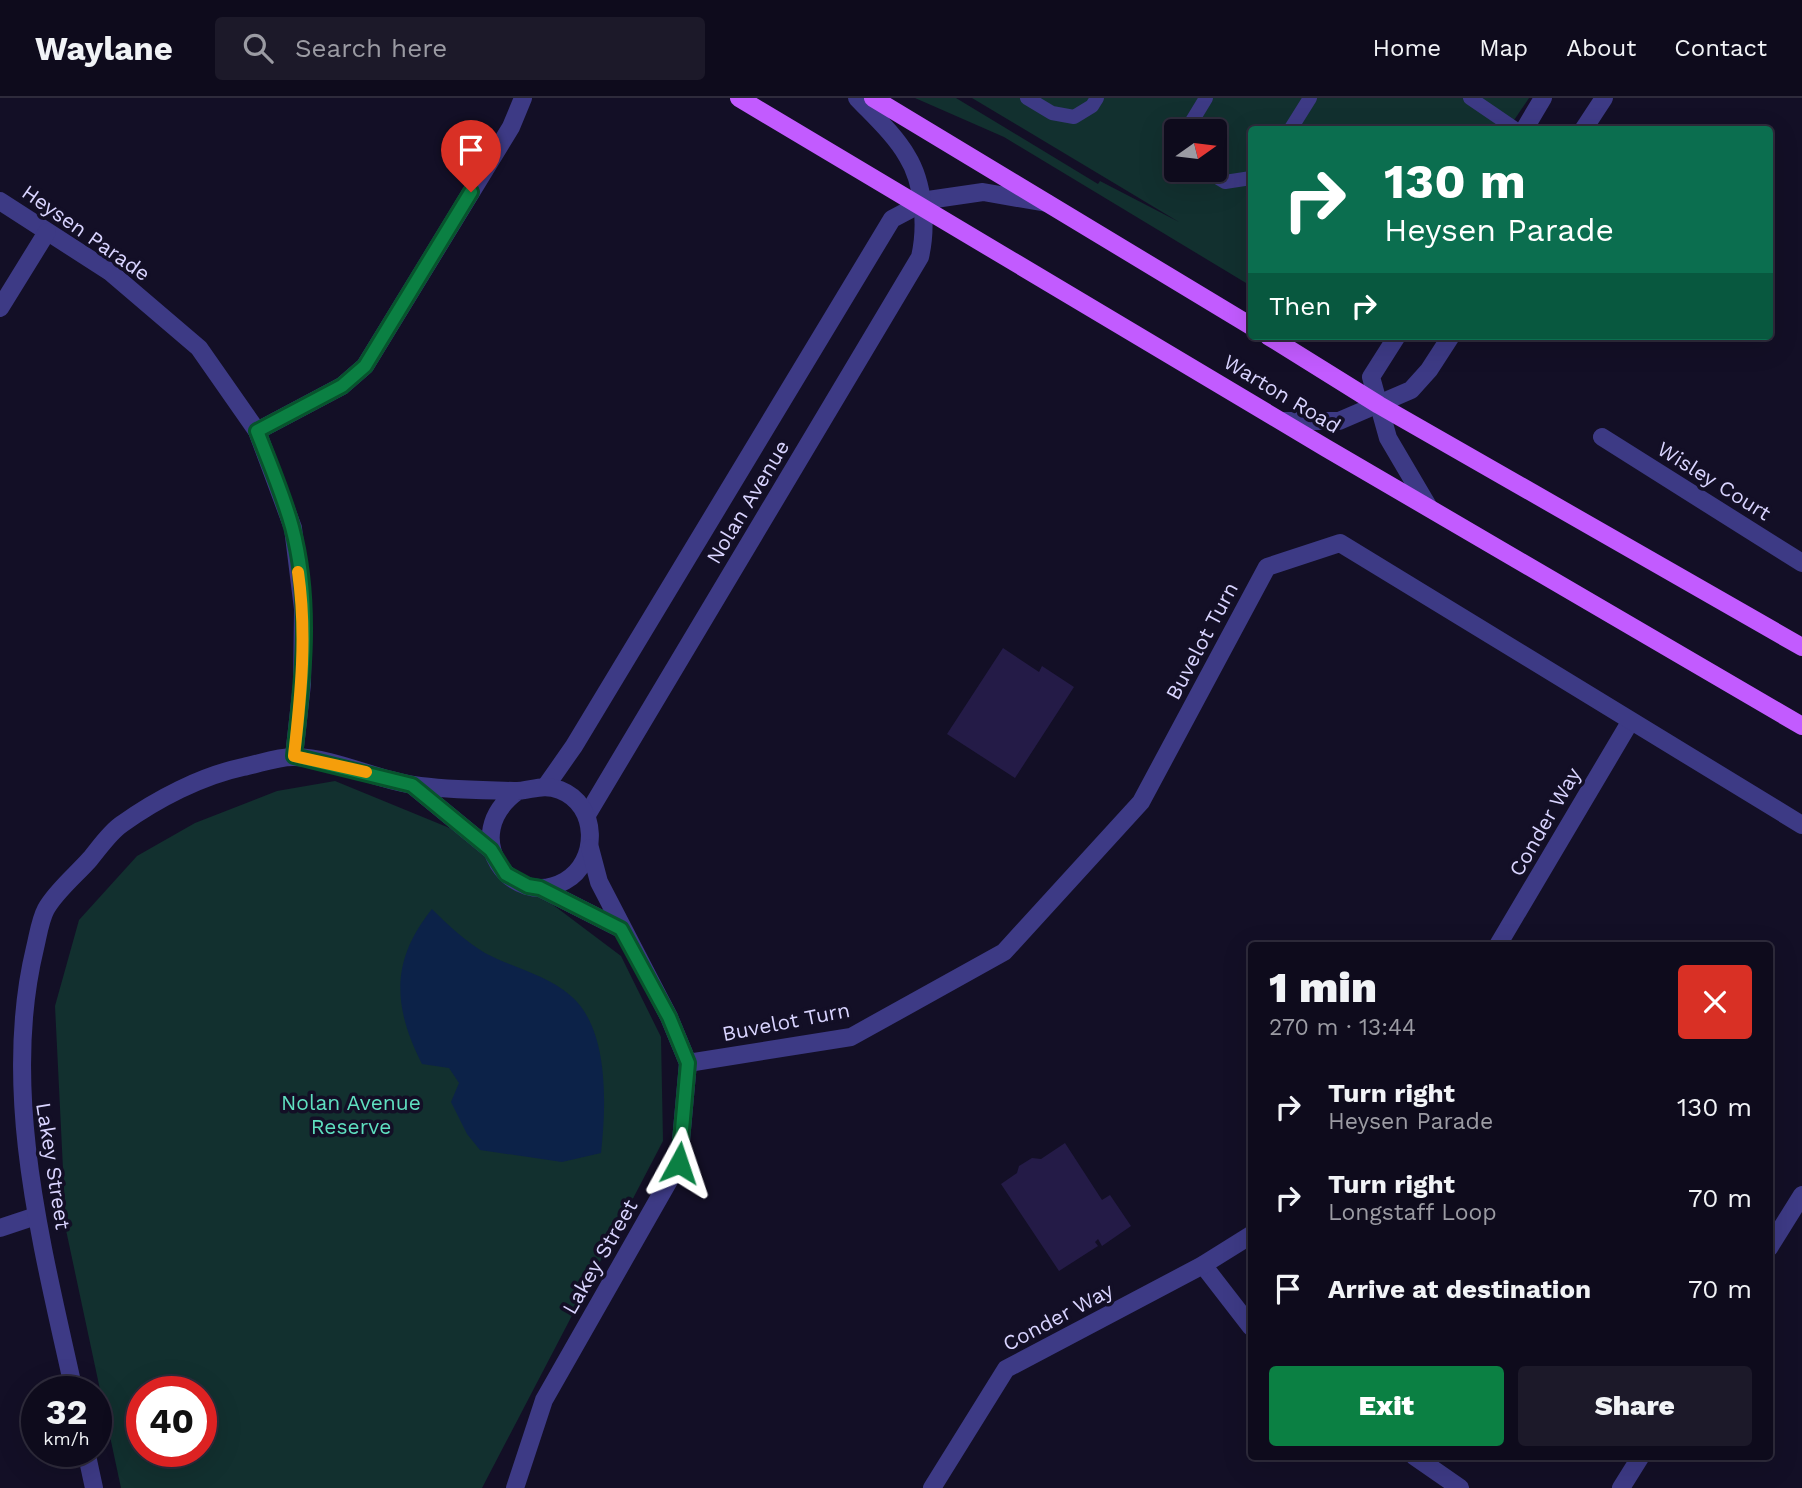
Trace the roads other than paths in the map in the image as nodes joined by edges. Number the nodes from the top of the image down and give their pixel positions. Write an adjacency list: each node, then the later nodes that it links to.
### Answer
1 (523, 98): 30 (street)
2 (739, 98): 21 (main road, Warton Road)
3 (858, 98): 21 (street, Nolan Avenue)
4 (873, 98): 20 (main road, Warton Road)
5 (1027, 98): 6 (lane)
6 (1097, 98)
7 (1206, 98): 12 (lane)
8 (1310, 98): 13 (lane)
9 (1470, 98): 14 (lane)
10 (1543, 98): 15 (street)
11 (1604, 98): 16 (street)
12 (1193, 119)
13 (1292, 126)
14 (1511, 126)
15 (1526, 126)
16 (1586, 126)
17 (1248, 178): 18 (lane)
18 (1227, 182)
19 (0, 201): 22 (street, Heysen Parade)
20 (1047, 202): 21 (street, Nolan Avenue); 24 (main road, Warton Road)
21 (921, 205): 29 (main road, Warton Road); 39 (street, Nolan Avenue); 41 (street, Nolan Avenue)
22 (47, 232): 23 (street); 30 (street, Heysen Parade)
23 (0, 308)
24 (1248, 324)
25 (1274, 340): 28 (main road, Warton Road)
26 (1394, 340): 28 (street)
27 (1448, 340): 28 (street)
28 (1379, 405): 29 (street); 32 (street); 34 (main road, Warton Road)
29 (1284, 421): 32 (main road, Warton Road)
30 (257, 431): 37 (street, Heysen Parade)
31 (1602, 437): 33 (street, Wisley Court)
32 (1428, 506): 36 (main road, Warton Road)
33 (1802, 563)
34 (1802, 647)
35 (1630, 722): 42 (street, Buvelot Turn); 47 (street, Conder Way); 48 (street, Buvelot Turn)
36 (1802, 726)
37 (294, 756): 38 (street, Lakey Street); 50 (street, Lakey Street)
38 (412, 785): 40 (street, Lakey Street); 44 (street, Lakey Street)
39 (546, 786): 40 (street, Lakey Street); 41 (street)
40 (519, 791): 44 (street)
41 (587, 815): 43 (street, Lakey Street)
42 (1802, 825)
43 (590, 848): 45 (street); 46 (street, Lakey Street)
44 (491, 850): 45 (street, Lakey Street)
45 (540, 888): 46 (street, Lakey Street)
46 (621, 929): 48 (street, Lakey Street)
47 (1500, 942)
48 (688, 1063): 61 (street, Lakey Street)
49 (1802, 1195): 53 (street)
50 (36, 1216): 51 (street); 56 (street, Lakey Street)
51 (0, 1228)
52 (1248, 1237): 54 (street, Conder Way)
53 (1773, 1242)
54 (1203, 1265): 55 (street); 62 (street, Conder Way)
55 (1248, 1323)
56 (71, 1376)
57 (1420, 1460): 63 (street)
58 (1638, 1460): 64 (street)
59 (89, 1467): 60 (street)
60 (94, 1488)
61 (515, 1488)
62 (932, 1488)
63 (1460, 1488)
64 (1621, 1488)

